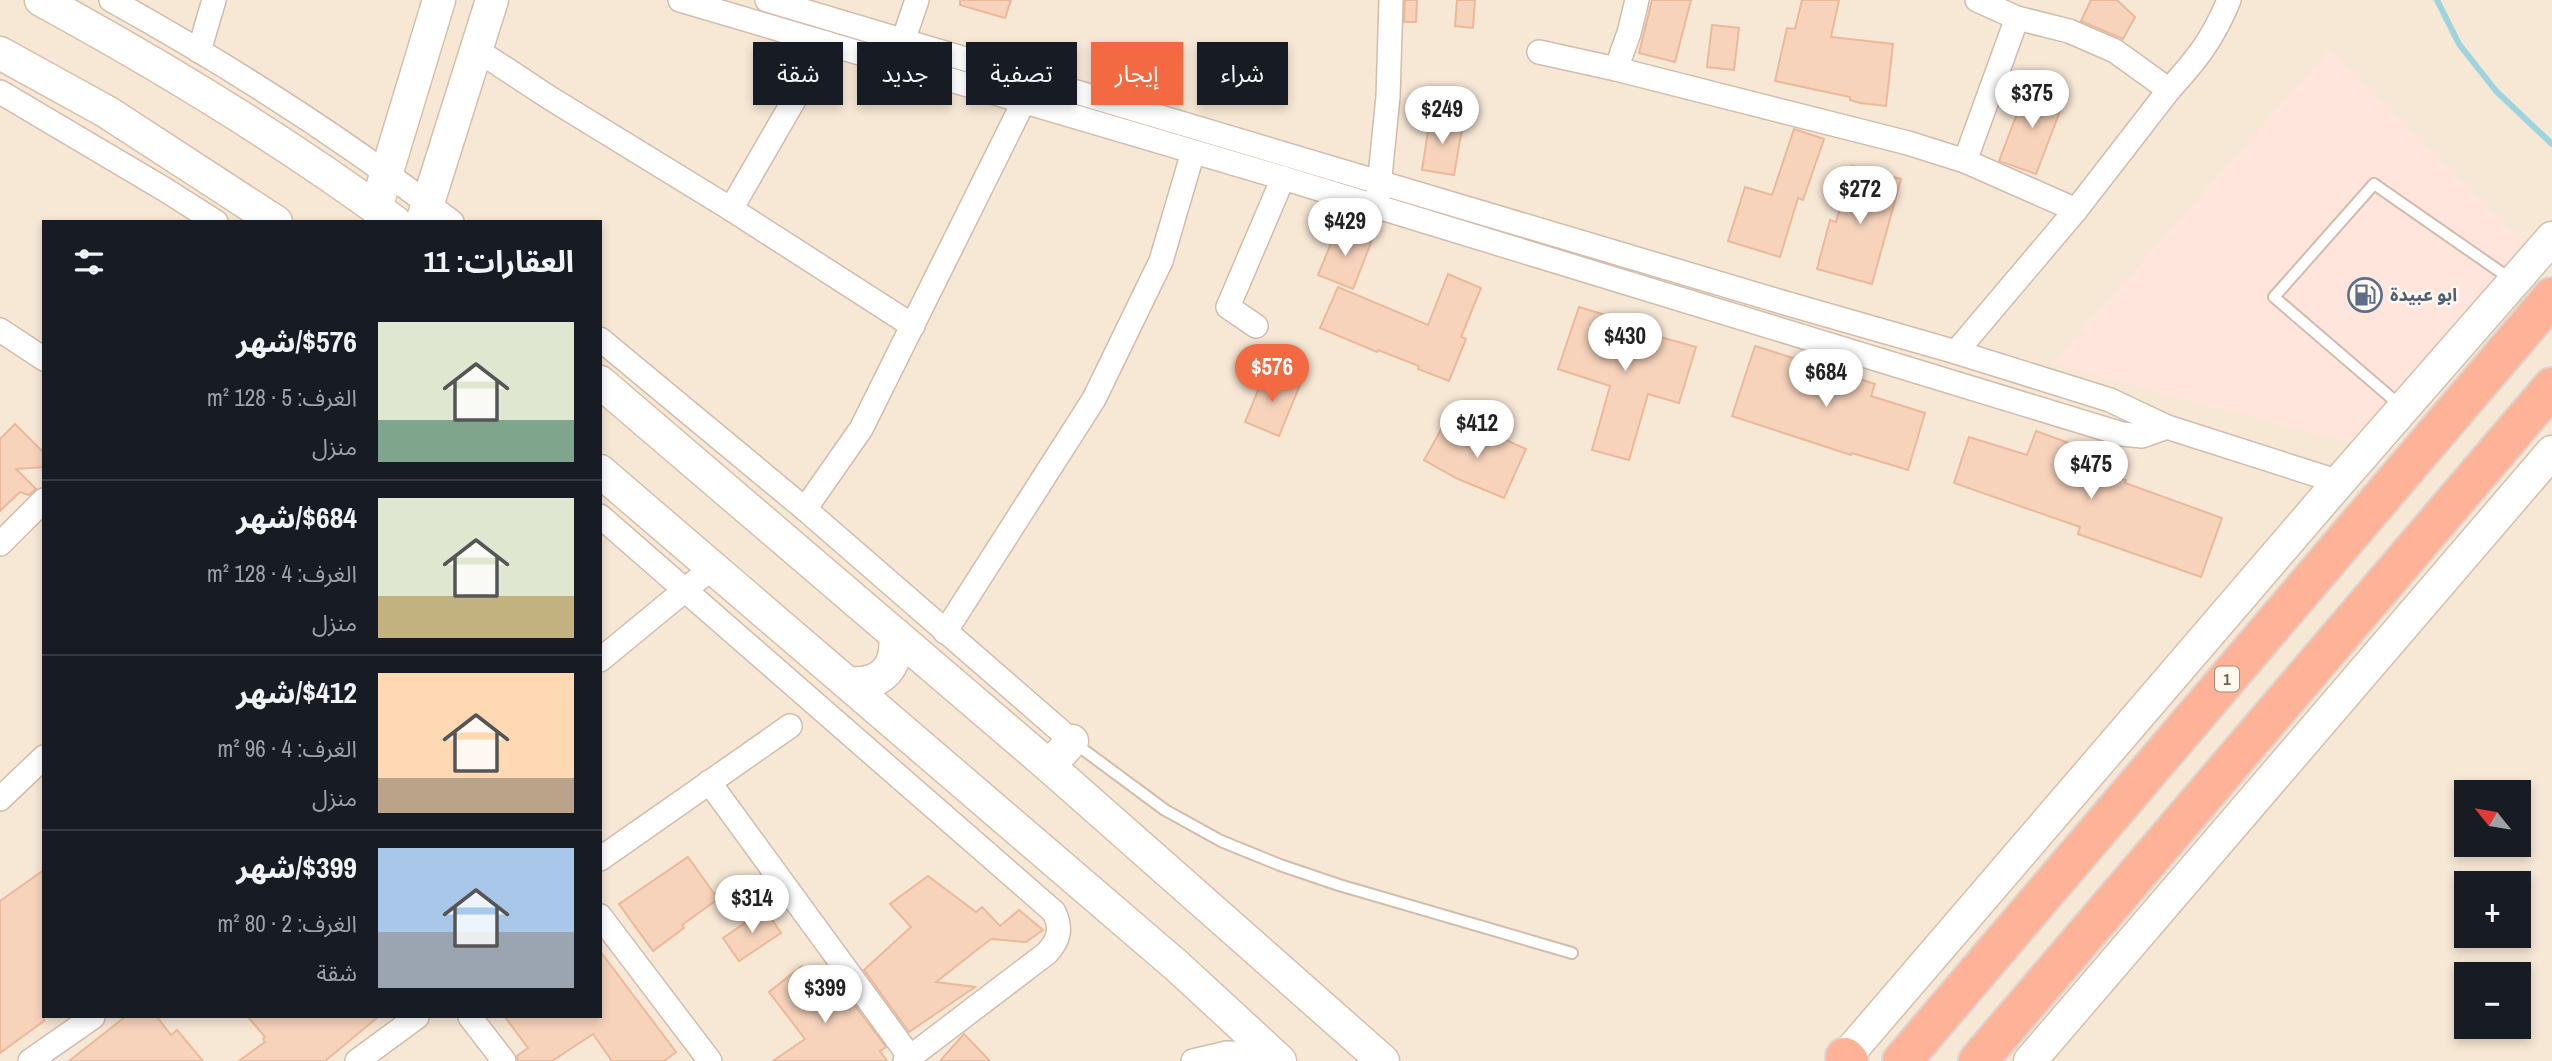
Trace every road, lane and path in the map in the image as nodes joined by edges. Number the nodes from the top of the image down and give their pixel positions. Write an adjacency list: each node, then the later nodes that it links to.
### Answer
1 (41, 0): 36 (main road)
2 (111, 0): 18 (street)
3 (214, 0): 18 (street)
4 (439, 0): 30 (main road)
5 (492, 0): 17 (main road)
6 (680, 0): 15 (street)
7 (767, 0): 14 (street)
8 (917, 0): 14 (street)
9 (1391, 0): 32 (street)
10 (1637, 0): 21 (street)
11 (1977, 0): 13 (street)
12 (2229, 0): 23 (street)
13 (2017, 18): 23 (street); 29 (street)
14 (903, 41): 32 (street)
15 (824, 42)
16 (843, 48): 22 (street)
17 (477, 50): 34 (street); 37 (main road)
18 (200, 51): 30 (street)
19 (1539, 52): 21 (street)
20 (0, 53): 39 (main road)
21 (1616, 69): 29 (street)
22 (966, 84)
23 (2169, 90): 35 (street)
24 (0, 92): 38 (street)
25 (791, 105): 34 (street)
26 (1022, 105): 43 (street)
27 (1037, 105): 28 (street)
28 (1193, 152): 31 (street); 62 (street)
29 (1965, 161): 35 (street)
30 (387, 173): 36 (main road); 37 (street)
31 (1283, 178): 33 (street); 44 (street)
32 (1380, 183): 33 (street); 47 (street)
33 (1376, 206): 52 (street)
34 (731, 209): 43 (street)
35 (2076, 210): 47 (street)
36 (386, 215)
37 (434, 216)
38 (213, 220)
39 (273, 220)
40 (2552, 238): 41 (main road)
41 (2514, 281): 51 (main road); 51 (lane)
42 (2552, 297): 87 (highway, 1)
43 (913, 326): 57 (street)
44 (1256, 326)
45 (0, 330): 48 (street)
46 (602, 340): 57 (street)
47 (1956, 352): 52 (street)
48 (42, 358)
49 (602, 384): 63 (main road)
50 (2552, 387): 88 (highway)
51 (2405, 409): 55 (main road)
52 (2167, 426): 55 (street)
53 (2552, 452): 89 (main road)
54 (602, 473): 60 (main road)
55 (2339, 482): 81 (main road)
56 (42, 502): 59 (street)
57 (804, 509): 62 (street)
58 (602, 518): 61 (street)
59 (0, 544)
60 (713, 567): 61 (street); 65 (main road)
61 (685, 590): 64 (street); 80 (street)
62 (945, 632): 67 (street)
63 (895, 634): 65 (main road); 69 (main road)
64 (602, 658)
65 (848, 683): 78 (main road)
66 (790, 726): 70 (street)
67 (1072, 741): 69 (main road); 74 (lane)
68 (42, 759): 71 (street)
69 (1049, 766): 79 (main road)
70 (709, 782): 72 (street); 80 (street)
71 (0, 799)
72 (602, 858)
73 (602, 919): 85 (street)
74 (1572, 953)
75 (92, 1018): 82 (street)
76 (416, 1018): 83 (street)
77 (471, 1018): 84 (street)
78 (1276, 1057): 86 (street)
79 (1376, 1058)
80 (907, 1059)
81 (1845, 1060)
82 (30, 1061)
83 (357, 1061)
84 (504, 1061)
85 (710, 1061)
86 (1193, 1061)
87 (1902, 1061)
88 (1979, 1061)
89 (2029, 1061)

